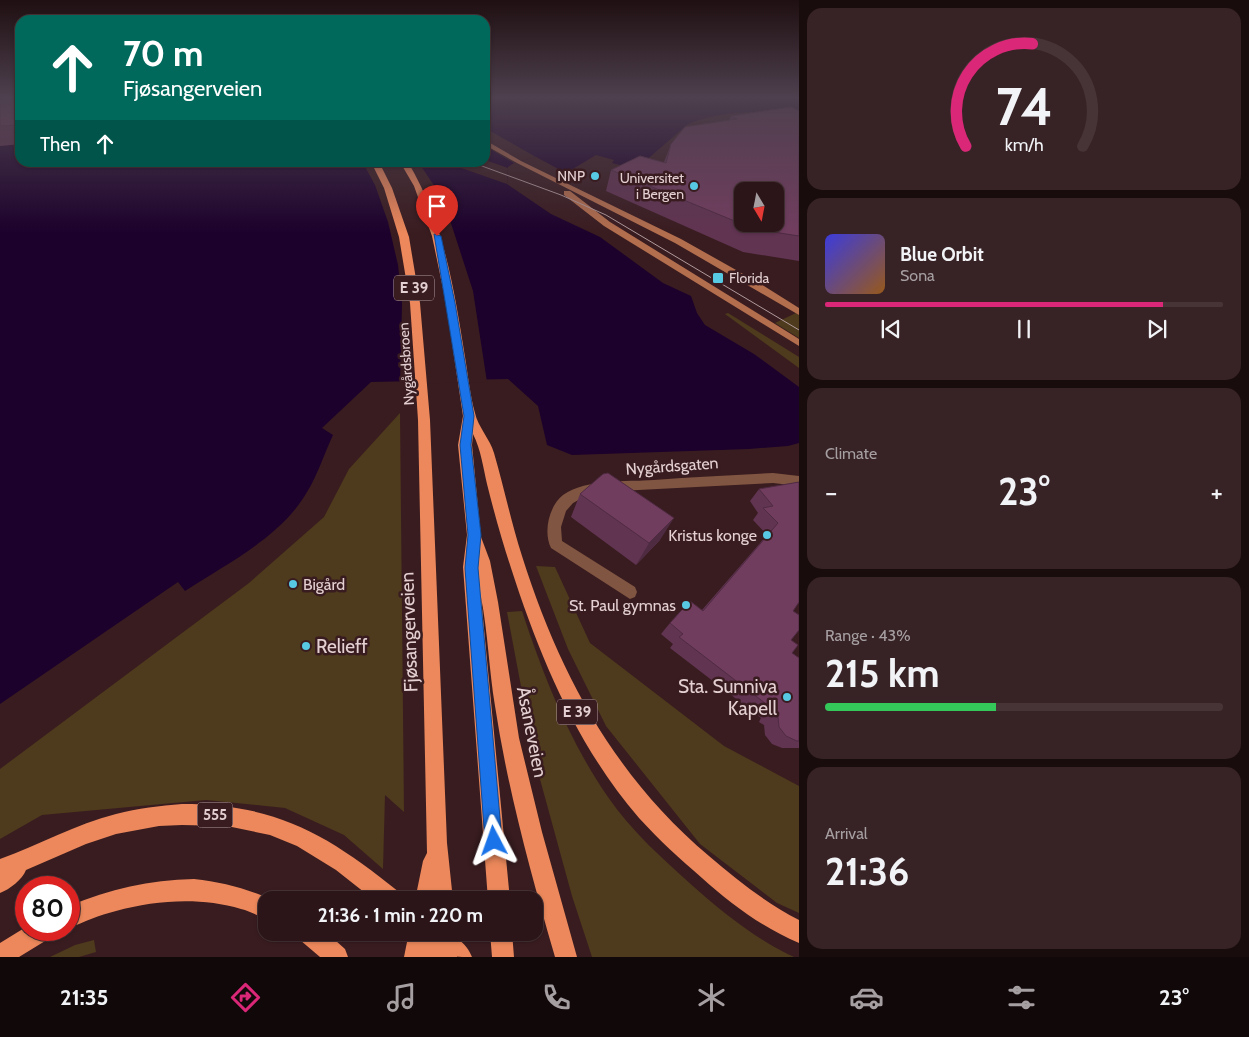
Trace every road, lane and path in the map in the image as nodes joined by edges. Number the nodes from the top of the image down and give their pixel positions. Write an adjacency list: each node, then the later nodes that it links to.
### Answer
1 (490, 145): 4 (main road)
2 (378, 167): 8 (highway, Nygårdsbroen / E 39)
3 (407, 167): 7 (highway, E 39)
4 (534, 170): 5 (main road); 6 (main road)
5 (799, 312)
6 (799, 343)
7 (469, 416): 10 (highway, E 39); 23 (highway, E 39)
8 (424, 420): 12 (highway, Fjøsangerveien / E 39)
9 (799, 481): 11 (lane, Nygårdsgaten)
10 (474, 535): 20 (highway, E 39); 38 (highway, Åsaneveien / E 39)
11 (630, 592)
12 (437, 843): 17 (highway); 18 (highway); 19 (highway)
13 (23, 862): 14 (highway); 15 (highway); 16 (highway, 555)
14 (0, 870)
15 (0, 882)
16 (379, 891)
17 (428, 891)
18 (434, 891)
19 (441, 891)
20 (498, 891)
21 (258, 904): 22 (highway)
22 (80, 913)
23 (799, 932)
24 (24, 941): 31 (highway)
25 (318, 941): 32 (highway)
26 (418, 941): 33 (highway)
27 (431, 941): 34 (highway, bridge)
28 (442, 941): 36 (highway)
29 (446, 941): 35 (highway, bridge)
30 (502, 941): 37 (highway)
31 (0, 956)
32 (337, 957)
33 (415, 957)
34 (430, 957)
35 (447, 957)
36 (461, 957)
37 (503, 957)
38 (566, 957)

